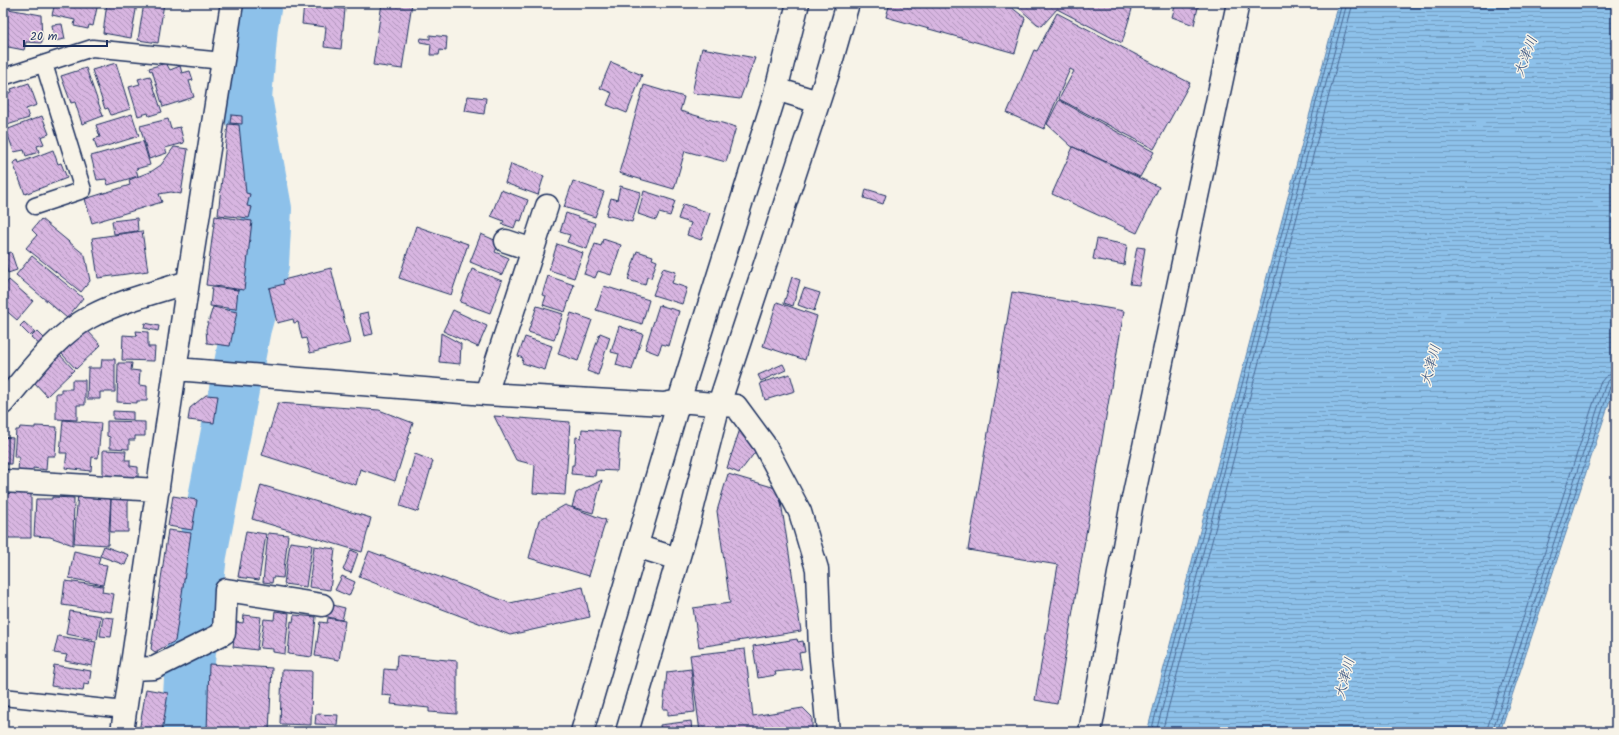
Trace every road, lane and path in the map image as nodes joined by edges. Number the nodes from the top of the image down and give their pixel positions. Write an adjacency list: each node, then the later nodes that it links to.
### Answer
1 (232, 3): 5 (street)
2 (798, 3): 8 (street)
3 (848, 3): 9 (street)
4 (1238, 3): 32 (street)
5 (223, 61): 6 (lane); 14 (street)
6 (44, 64): 7 (lane); 10 (lane)
7 (3, 77)
8 (776, 90): 9 (street); 17 (street)
9 (818, 102): 19 (street)
10 (35, 206)
11 (547, 206): 13 (street)
12 (506, 241): 13 (street)
13 (533, 250): 16 (street)
14 (188, 282): 15 (street); 18 (street)
15 (176, 369): 16 (street); 21 (street)
16 (486, 394): 17 (street)
17 (679, 401): 19 (street); 22 (street)
18 (3, 403)
19 (719, 404): 23 (street); 31 (street)
20 (3, 481): 21 (street)
21 (158, 490): 25 (street)
22 (636, 546): 23 (street); 29 (street)
23 (678, 559): 30 (street)
24 (322, 605): 25 (street)
25 (132, 669): 27 (street)
26 (3, 697): 27 (lane)
27 (126, 710): 28 (street)
28 (122, 732)
29 (582, 732)
30 (627, 732)
31 (828, 732)
32 (1090, 732)

